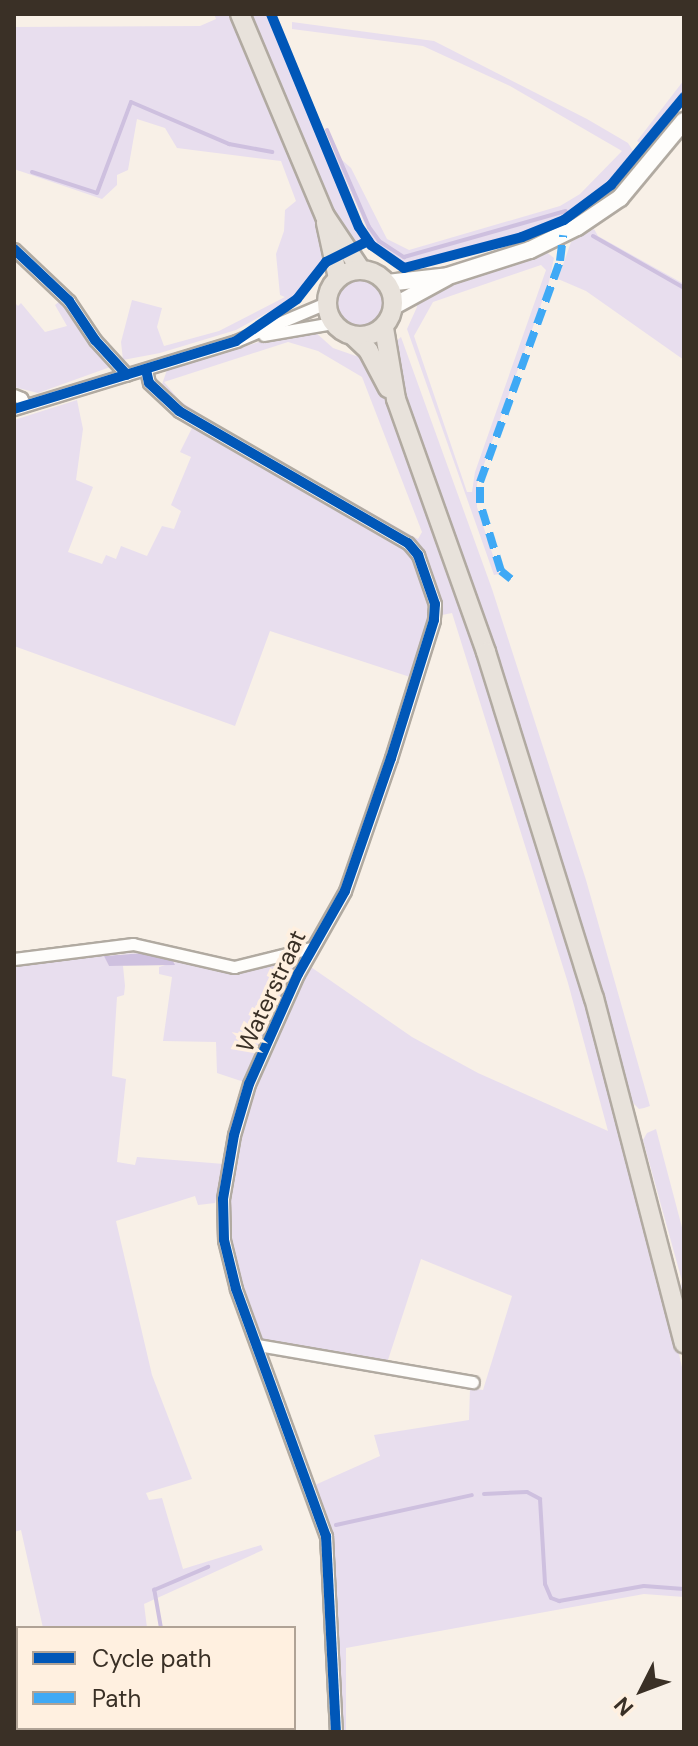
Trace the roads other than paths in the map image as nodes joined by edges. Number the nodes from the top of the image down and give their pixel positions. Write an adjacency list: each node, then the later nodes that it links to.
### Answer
1 (240, 14): 3 (main road)
2 (684, 121): 6 (street)
3 (325, 216): 5 (main road); 7 (main road)
4 (14, 249): 16 (street)
5 (361, 270): 7 (main road); 8 (main road)
6 (448, 276): 8 (street); 10 (street)
7 (338, 278): 9 (main road)
8 (387, 283): 10 (main road)
9 (326, 303): 11 (main road); 14 (street)
10 (394, 306): 12 (main road)
11 (333, 323): 13 (main road); 14 (street)
12 (384, 328): 13 (main road); 18 (main road)
13 (353, 336): 18 (main road)
14 (236, 341): 15 (street)
15 (146, 370): 16 (street); 20 (street, Waterstraat)
16 (127, 375): 19 (street)
17 (14, 395): 19 (street)
18 (396, 399): 22 (main road)
19 (19, 407)
20 (311, 948): 21 (street); 23 (street, Waterstraat)
21 (14, 959)
22 (684, 1343)
23 (258, 1345): 24 (street); 25 (street, Waterstraat)
24 (473, 1382)
25 (336, 1732)

